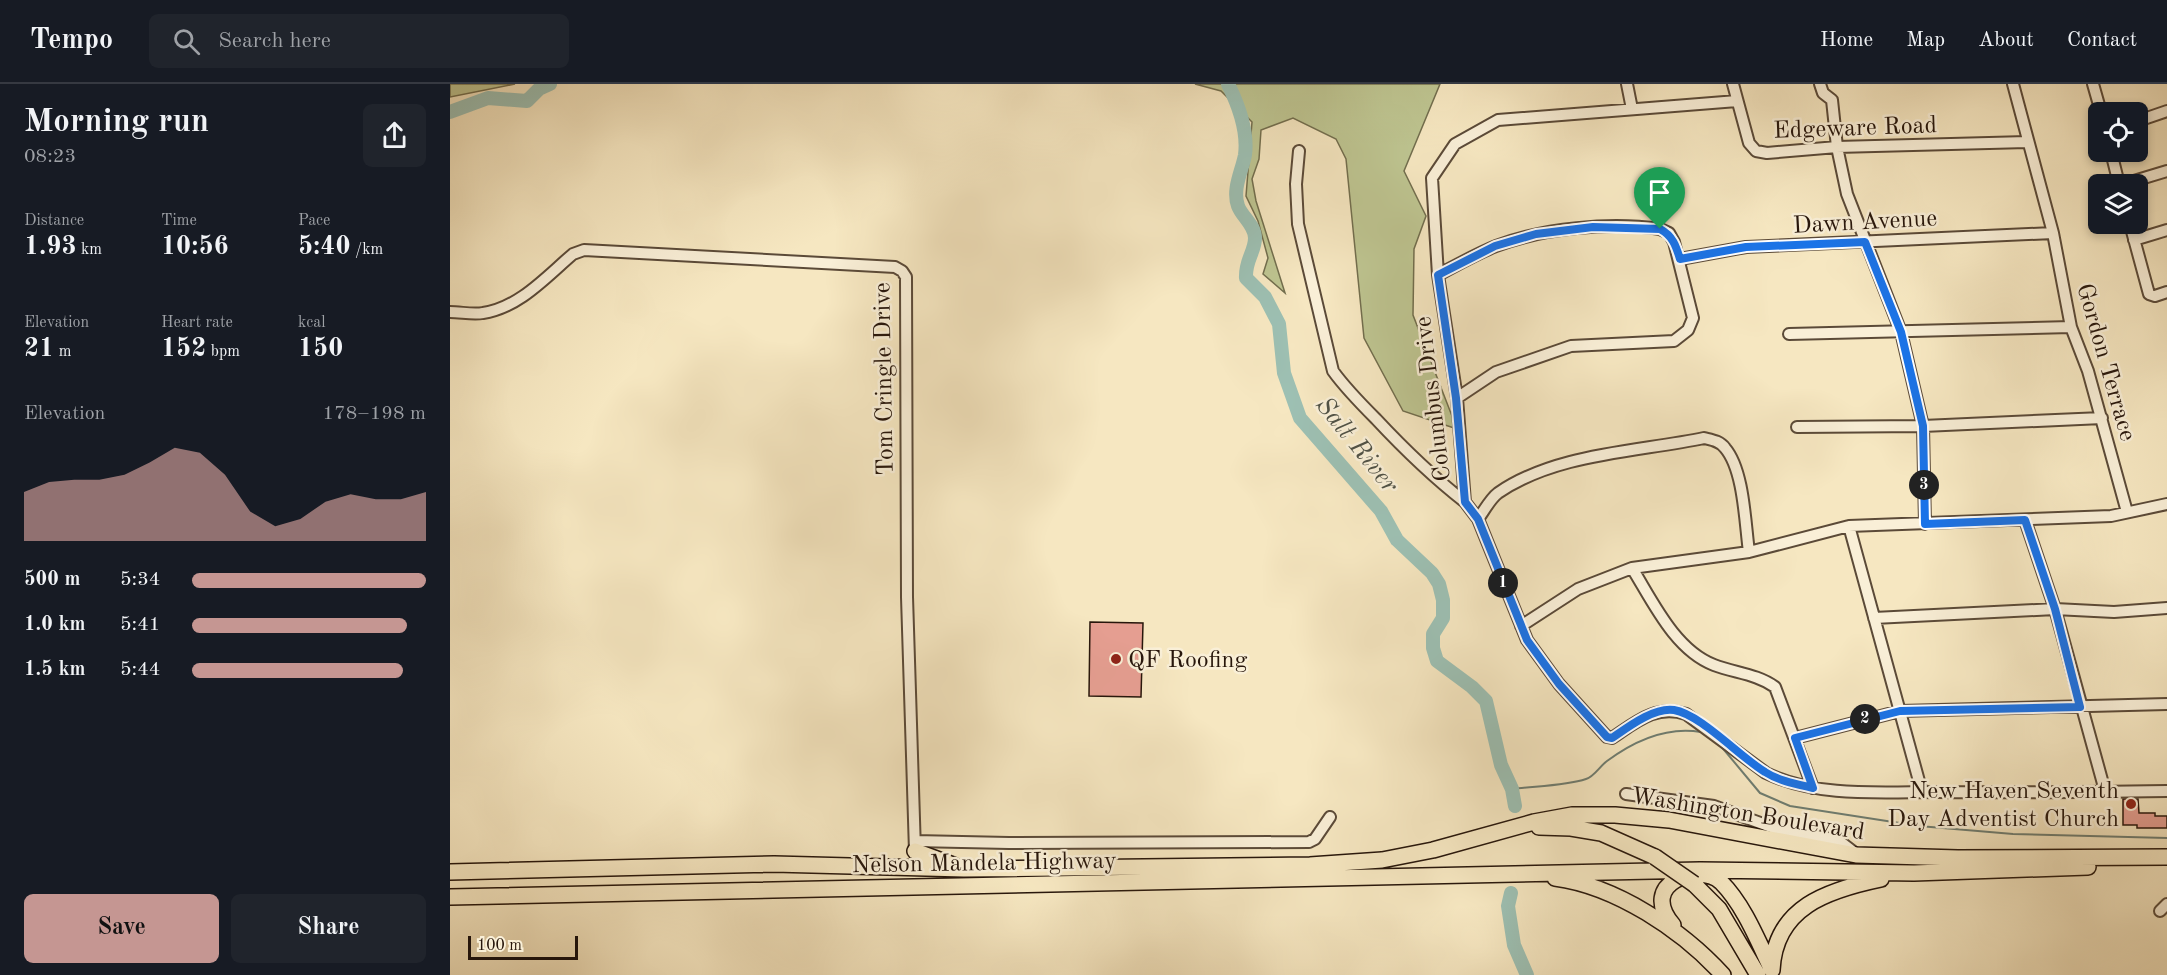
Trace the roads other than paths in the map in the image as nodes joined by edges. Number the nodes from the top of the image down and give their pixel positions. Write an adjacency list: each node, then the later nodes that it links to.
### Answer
1 (1627, 84): 8 (street)
2 (1733, 84): 6 (street, Edgeware Road)
3 (1820, 84): 12 (street)
4 (2013, 84): 11 (street, Gordon Terrace)
5 (2093, 84): 7 (street)
6 (1737, 101): 8 (street, Columbus Drive); 12 (street, Edgeware Road)
7 (2098, 102)
8 (1632, 109): 22 (street, Columbus Drive)
9 (2167, 111): 10 (street)
10 (2148, 118)
11 (2027, 142): 12 (street, Edgeware Road); 17 (street, Gordon Terrace)
12 (1837, 147): 20 (street)
13 (1299, 151): 32 (street)
14 (2167, 171): 15 (street)
15 (2148, 177)
16 (2167, 230): 19 (street)
17 (2053, 233): 20 (street, Dawn Avenue); 25 (street, Gordon Terrace)
18 (2132, 234): 19 (street)
19 (2134, 240): 23 (street)
20 (1865, 242): 21 (street, Dawn Avenue); 26 (street)
21 (1680, 259): 22 (street); 28 (street)
22 (1438, 275): 28 (street, Columbus Drive)
23 (2167, 292)
24 (450, 312): 56 (street, Tom Cringle Drive)
25 (2071, 327): 26 (street); 29 (street, Gordon Terrace)
26 (1901, 332): 27 (street); 30 (street)
27 (1789, 334)
28 (1456, 398): 32 (street, Columbus Drive)
29 (2102, 418): 30 (street); 34 (street, Gordon Terrace)
30 (1923, 426): 31 (street); 37 (street)
31 (1797, 427)
32 (1465, 502): 35 (street, Columbus Drive)
33 (2167, 504): 34 (street)
34 (2127, 512): 36 (street)
35 (1478, 519): 39 (street); 44 (street, Columbus Drive)
36 (2025, 520): 37 (street); 42 (street)
37 (1925, 524): 38 (street)
38 (1849, 526): 39 (street); 43 (street)
39 (1749, 552): 40 (street)
40 (1632, 568): 44 (street); 48 (street)
41 (2167, 608): 42 (street)
42 (2055, 609): 43 (street); 46 (street)
43 (1874, 618): 47 (street)
44 (1521, 626): 49 (street, Columbus Drive)
45 (2167, 704): 46 (street)
46 (2080, 707): 47 (street); 52 (street)
47 (1900, 711): 48 (street); 51 (street)
48 (1795, 738): 49 (street)
49 (1813, 788): 51 (street, Columbus Drive)
50 (2167, 791): 52 (street, Columbus Drive)
51 (1922, 792): 52 (street, Columbus Drive)
52 (2105, 792)
53 (1626, 794): 57 (street)
54 (1330, 817): 56 (street)
55 (1503, 832): 57 (highway, Washington Boulevard); 60 (highway, Nelson Mandela Highway); 66 (highway, bridge)
56 (915, 846): 60 (highway)
57 (1856, 855): 58 (highway, Washington Boulevard)
58 (2167, 857)
59 (2167, 865): 62 (highway, Washington Boulevard)
60 (964, 869): 61 (highway, Nelson Mandela Highway)
61 (450, 872)
62 (1914, 873): 63 (highway, Washington Boulevard); 66 (highway)
63 (1519, 874): 64 (highway, Nelson Mandela Highway); 65 (highway)
64 (450, 897)
65 (1690, 945): 66 (highway); 67 (highway)
66 (1768, 973)
67 (1724, 975)

